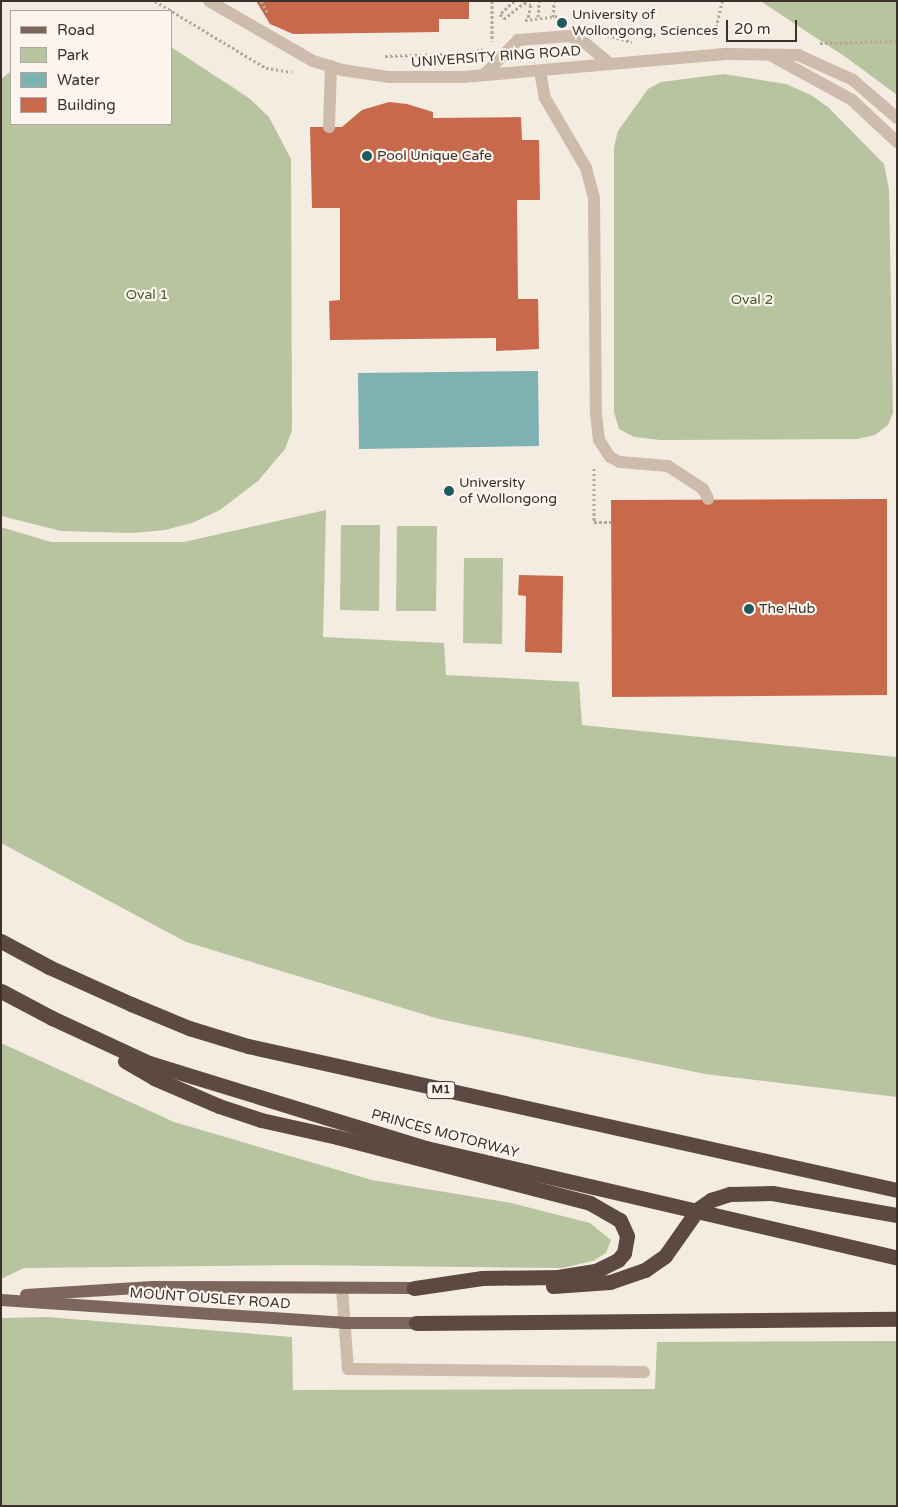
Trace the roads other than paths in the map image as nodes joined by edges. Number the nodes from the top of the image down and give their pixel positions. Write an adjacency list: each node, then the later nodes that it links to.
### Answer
1 (208, 1): 4 (street, UNIVERSITY RING ROAD)
2 (772, 56): 3 (street, UNIVERSITY RING ROAD); 7 (street, UNIVERSITY RING ROAD); 9 (street, UNIVERSITY RING ROAD)
3 (610, 64): 5 (street, UNIVERSITY RING ROAD); 6 (street)
4 (330, 66): 6 (street, UNIVERSITY RING ROAD); 8 (street)
5 (540, 70): 6 (street, UNIVERSITY RING ROAD); 10 (street)
6 (484, 75)
7 (897, 118)
8 (329, 127)
9 (897, 142)
10 (708, 500)
11 (1, 941): 14 (highway, M1)
12 (1, 990): 13 (highway, PRINCES MOTORWAY)
13 (52, 1018): 15 (highway, PRINCES MOTORWAY); 19 (highway)
14 (897, 1190)
15 (698, 1209): 16 (highway); 17 (highway, PRINCES MOTORWAY); 19 (highway)
16 (897, 1215)
17 (897, 1258)
18 (342, 1288): 19 (main road, MOUNT OUSLEY ROAD); 20 (main road, MOUNT OUSLEY ROAD); 22 (street)
19 (414, 1288)
20 (1, 1298): 22 (main road, MOUNT OUSLEY ROAD)
21 (897, 1319): 23 (highway)
22 (343, 1323): 23 (main road, MOUNT OUSLEY ROAD); 24 (street)
23 (416, 1323)
24 (644, 1372)

